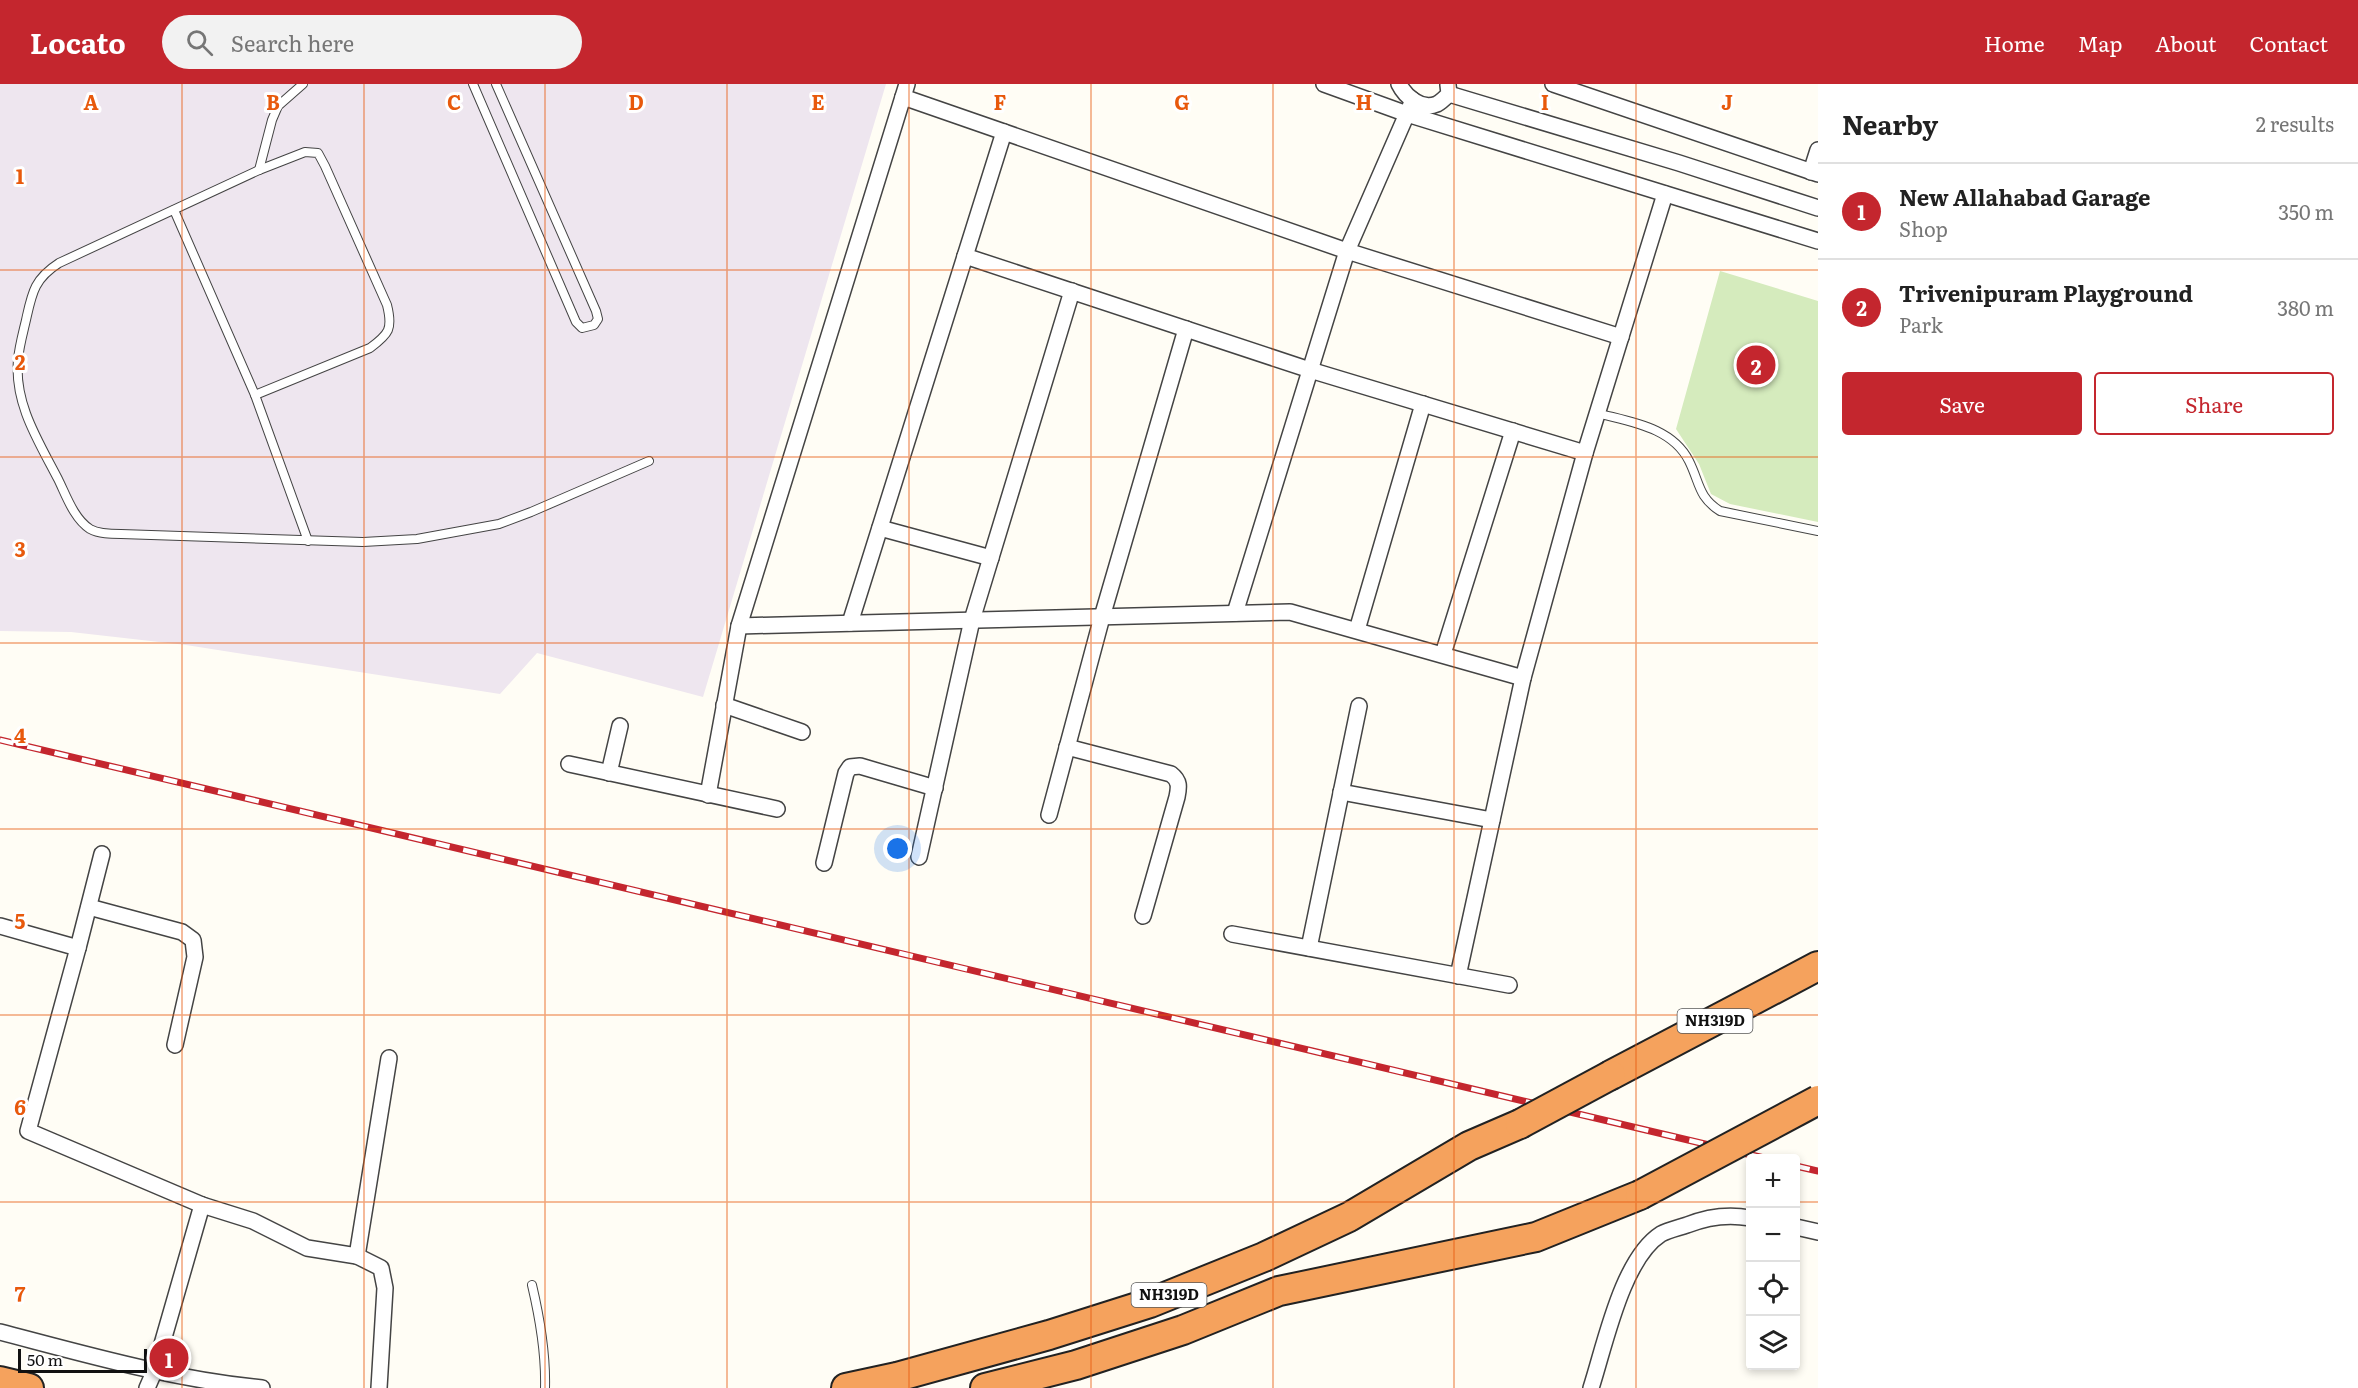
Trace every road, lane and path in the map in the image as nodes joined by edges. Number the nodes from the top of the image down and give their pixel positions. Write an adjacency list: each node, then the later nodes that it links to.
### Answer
1 (303, 84): 12 (lane)
2 (473, 84): 3 (lane)
3 (496, 84)
4 (1324, 84): 9 (street)
5 (1399, 84): 9 (street)
6 (1553, 84): 13 (street)
7 (1449, 89): 9 (street); 15 (street)
8 (905, 90): 10 (street); 38 (street)
9 (1410, 107): 14 (street); 18 (street)
10 (1004, 132): 18 (street); 19 (street)
11 (1818, 150): 13 (street)
12 (260, 170): 16 (lane); 24 (lane)
13 (1814, 173)
14 (1665, 194): 17 (street); 22 (street)
15 (1818, 208)
16 (174, 210): 24 (lane); 32 (lane)
17 (1818, 241)
18 (1347, 251): 22 (street); 23 (street)
19 (965, 256): 20 (street); 30 (street)
20 (1072, 291): 21 (street); 33 (street)
21 (1186, 329): 23 (street); 35 (street)
22 (1621, 337): 26 (street)
23 (1310, 370): 25 (street); 34 (street)
24 (255, 394): 32 (lane)
25 (1423, 404): 27 (street); 39 (street)
26 (1597, 413): 28 (street); 31 (lane)
27 (1513, 431): 28 (street); 40 (street)
28 (1585, 453): 41 (street)
29 (649, 461): 32 (lane)
30 (880, 528): 33 (street); 37 (street)
31 (1818, 531)
32 (308, 540)
33 (991, 558): 36 (street)
34 (1235, 613): 35 (street); 39 (street)
35 (1102, 617): 36 (street); 46 (street)
36 (972, 620): 37 (street); 49 (street)
37 (850, 623): 38 (street)
38 (739, 626): 42 (street)
39 (1357, 630): 40 (street)
40 (1443, 654): 41 (street)
41 (1523, 678): 54 (street)
42 (724, 705): 45 (street); 51 (street)
43 (1359, 706): 50 (street)
44 (620, 726): 48 (street)
45 (802, 732)
46 (1067, 747): 53 (street); 59 (street)
47 (569, 764): 48 (street)
48 (609, 773): 51 (street)
49 (935, 788): 56 (street); 57 (street)
50 (1341, 792): 54 (street); 63 (street)
51 (708, 795): 52 (street)
52 (777, 809)
53 (1049, 815)
54 (1492, 820): 65 (street)
55 (102, 854): 58 (street)
56 (919, 857)
57 (824, 864)
58 (89, 907): 62 (street); 67 (street)
59 (1143, 916)
60 (0, 926): 62 (street)
61 (1232, 933): 63 (street)
62 (78, 948): 70 (street)
63 (1309, 948): 65 (street)
64 (1818, 966): 84 (highway, NH319D, bridge)
65 (1458, 976): 66 (street)
66 (1509, 985)
67 (175, 1045)
68 (389, 1058): 74 (street)
69 (1818, 1100): 85 (highway, NH319D, bridge)
70 (202, 1205): 74 (street); 77 (street)
71 (1746, 1218): 86 (street)
72 (1800, 1228): 73 (street)
73 (1818, 1232)
74 (357, 1256): 82 (street)
75 (532, 1285): 83 (lane)
76 (0, 1332): 77 (street)
77 (154, 1372): 80 (street); 81 (street)
78 (0, 1381): 79 (highway)
79 (29, 1388)
80 (147, 1388)
81 (262, 1388)
82 (379, 1388)
83 (545, 1388)
84 (846, 1388)
85 (985, 1388)
86 (1591, 1388)

